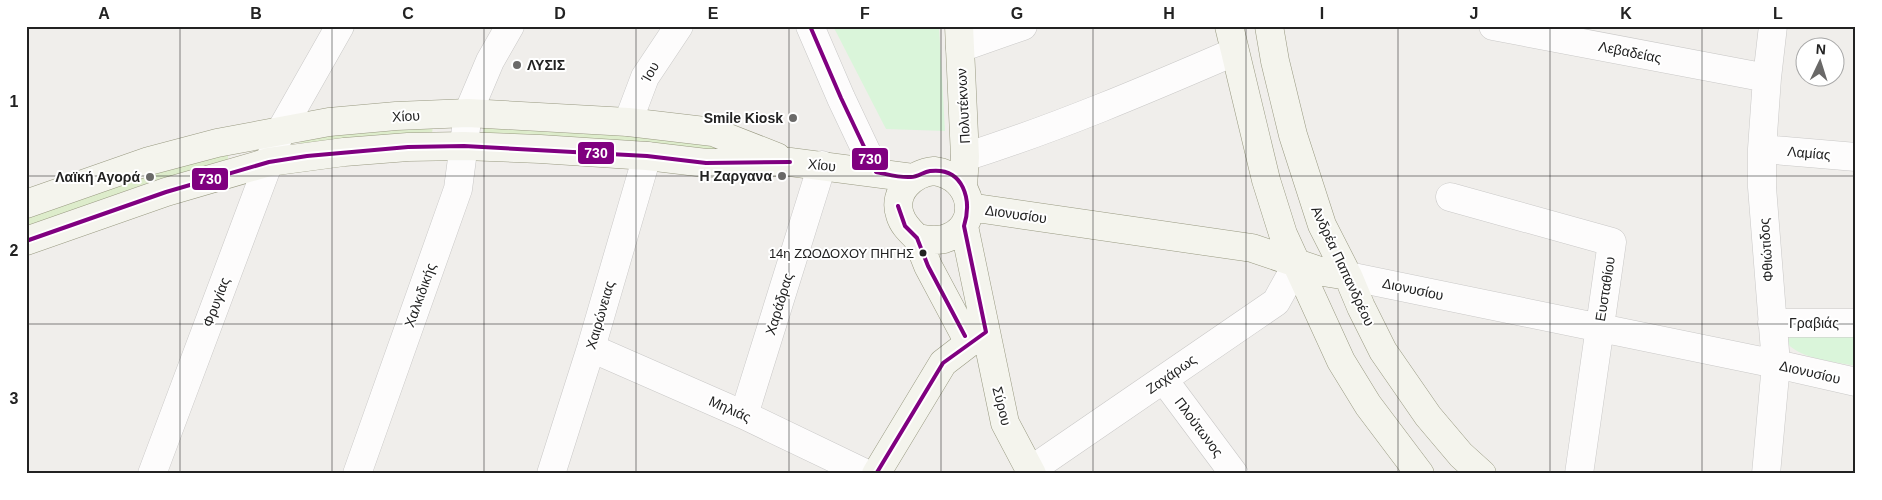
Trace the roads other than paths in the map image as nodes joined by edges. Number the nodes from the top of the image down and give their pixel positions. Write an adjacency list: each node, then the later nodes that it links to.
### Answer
1 (340, 26): 14 (street, Φρυγίας)
2 (510, 26): 12 (street, Χαλκιδικής)
3 (679, 26): 13 (street, Ίου)
4 (810, 26): 23 (street)
5 (1023, 26): 9 (street)
6 (1269, 26): 32 (street, Ανδρέα Παπανδρέου)
7 (1493, 26): 11 (street, Λεβαδείας)
8 (1773, 26): 11 (street, Φθιώτιδος)
9 (960, 37): 18 (street, Πολυτέκνων)
10 (1232, 39): 18 (street); 31 (street)
11 (1767, 78): 16 (street, Φθιώτιδος)
12 (468, 113): 13 (street, Χίου); 14 (street, Χίου); 15 (street, Χαλκιδικής)
13 (628, 122): 21 (street, Χίου)
14 (282, 130): 20 (street, Φρυγίας); 26 (street, Χίου)
15 (464, 146): 17 (street, Χίου); 20 (street, Χίου); 44 (street, Χαλκιδικής)
16 (1762, 149): 19 (street, Λαμίας); 34 (street, Φθιώτιδος)
17 (646, 156): 21 (street, Χίου); 37 (street, Χαιρώνειας)
18 (965, 157): 28 (street, Πολυτέκνων)
19 (1856, 157)
20 (269, 162): 30 (street, Χίου); 43 (street, Φρυγίας)
21 (790, 162): 22 (street, Χίου)
22 (822, 165): 23 (street, Χίου); 41 (street, Χαράδρας)
23 (876, 172): 24 (street, Χίου); 27 (street)
24 (913, 178): 27 (street); 28 (street)
25 (1450, 197): 35 (street, Ευσταθίου)
26 (26, 204)
27 (898, 206): 29 (street)
28 (965, 206): 29 (street); 31 (street, Διονυσίου); 36 (street, Σύρου)
29 (917, 238): 36 (street, Σύρου)
30 (26, 241)
31 (1297, 264): 32 (street, Διονυσίου); 39 (street, Ζαχάρως); 49 (street)
32 (1348, 276): 35 (street, Διονυσίου); 50 (street, Ανδρέα Παπανδρέου)
33 (1856, 323): 34 (street, Γραβιάς)
34 (1772, 324): 38 (street, Φθιώτιδος)
35 (1599, 328): 38 (street, Διονυσίου); 51 (street, Ευσταθίου)
36 (977, 338): 42 (street, Σύρου); 47 (street)
37 (591, 348): 41 (street, Μηλιάς); 45 (street, Χαιρώνειας)
38 (1776, 364): 40 (street, Διονυσίου); 52 (street, Φθιώτιδος)
39 (1164, 380): 42 (street, Ζαχάρως); 48 (street, Πλούτωνος)
40 (1856, 382)
41 (744, 415): 46 (street, Μηλιάς)
42 (1032, 472)
43 (152, 474)
44 (357, 474)
45 (551, 474)
46 (866, 474)
47 (876, 474)
48 (1234, 474)
49 (1420, 474)
50 (1482, 474)
51 (1579, 474)
52 (1766, 474)

